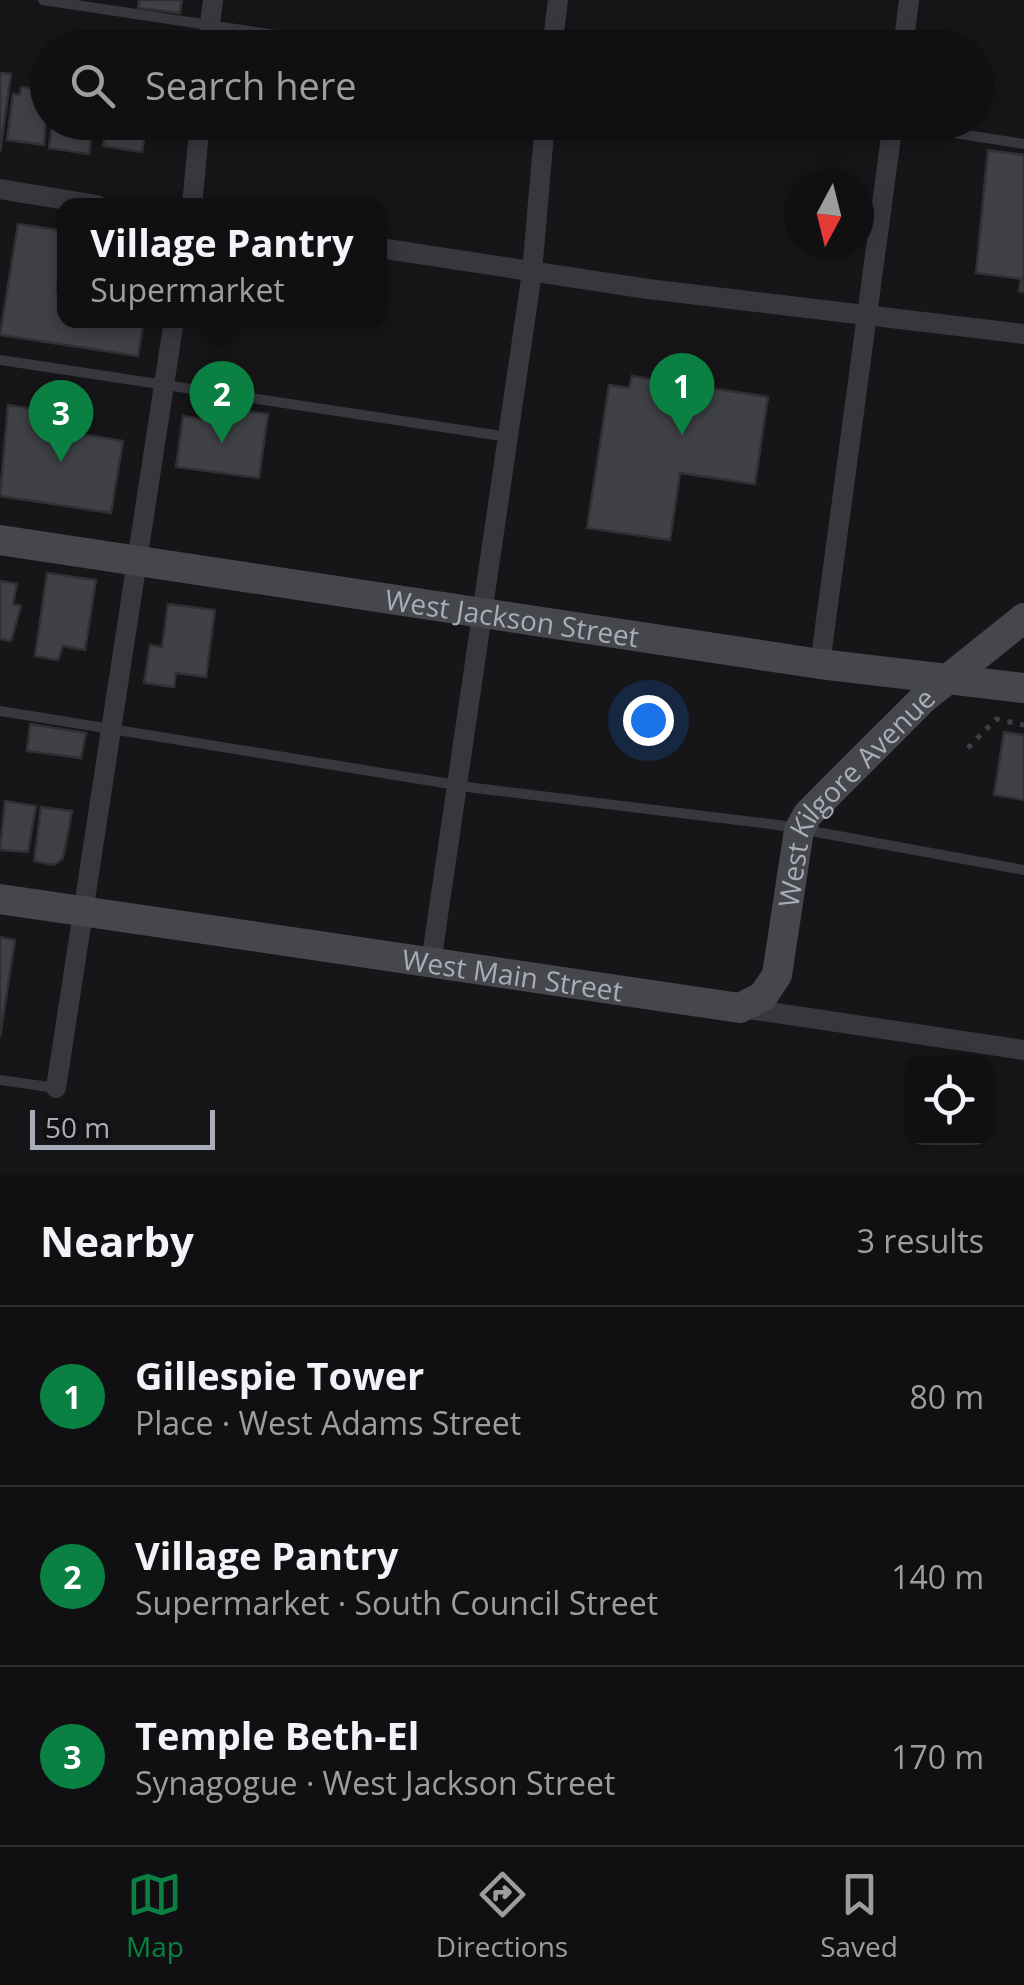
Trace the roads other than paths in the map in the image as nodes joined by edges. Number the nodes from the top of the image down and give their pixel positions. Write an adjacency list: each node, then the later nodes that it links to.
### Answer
1 (43, 0): 5 (lane)
2 (213, 0): 5 (street)
3 (558, 0): 8 (street)
4 (909, 0): 9 (street)
5 (210, 26): 6 (street); 7 (lane)
6 (209, 30)
7 (237, 30)
8 (554, 30)
9 (905, 30)
10 (994, 139): 14 (lane)
11 (198, 140): 16 (street)
12 (543, 140): 19 (street)
13 (888, 140): 20 (street)
14 (1024, 144)
15 (0, 189): 17 (street)
16 (193, 198)
17 (57, 199)
18 (387, 249): 19 (street)
19 (532, 272): 20 (street); 25 (street)
20 (870, 314): 22 (street); 30 (street)
21 (173, 328): 24 (street)
22 (1024, 334)
23 (0, 360): 24 (lane)
24 (164, 384): 25 (lane); 27 (street)
25 (510, 437): 28 (street)
26 (0, 540): 27 (main road, West Jackson Street)
27 (139, 560): 28 (main road, West Jackson Street); 34 (street)
28 (483, 614): 30 (main road, West Jackson Street); 35 (street)
29 (1024, 618): 31 (main road, West Kilgore Avenue)
30 (820, 664): 31 (main road, West Jackson Street)
31 (952, 678): 32 (main road, West Jackson Street); 36 (main road, West Kilgore Avenue)
32 (1024, 688)
33 (0, 712): 34 (lane)
34 (113, 730): 35 (lane); 39 (street)
35 (458, 786): 36 (lane); 40 (street)
36 (799, 830): 37 (lane); 41 (main road, West Kilgore Avenue)
37 (1024, 870)
38 (0, 899): 39 (main road, West Main Street)
39 (83, 910): 40 (main road, West Main Street); 44 (street)
40 (432, 964): 41 (main road, West Main Street)
41 (740, 1008): 42 (street, West Main Street)
42 (1024, 1050)
43 (0, 1080): 44 (lane)
44 (56, 1088)

